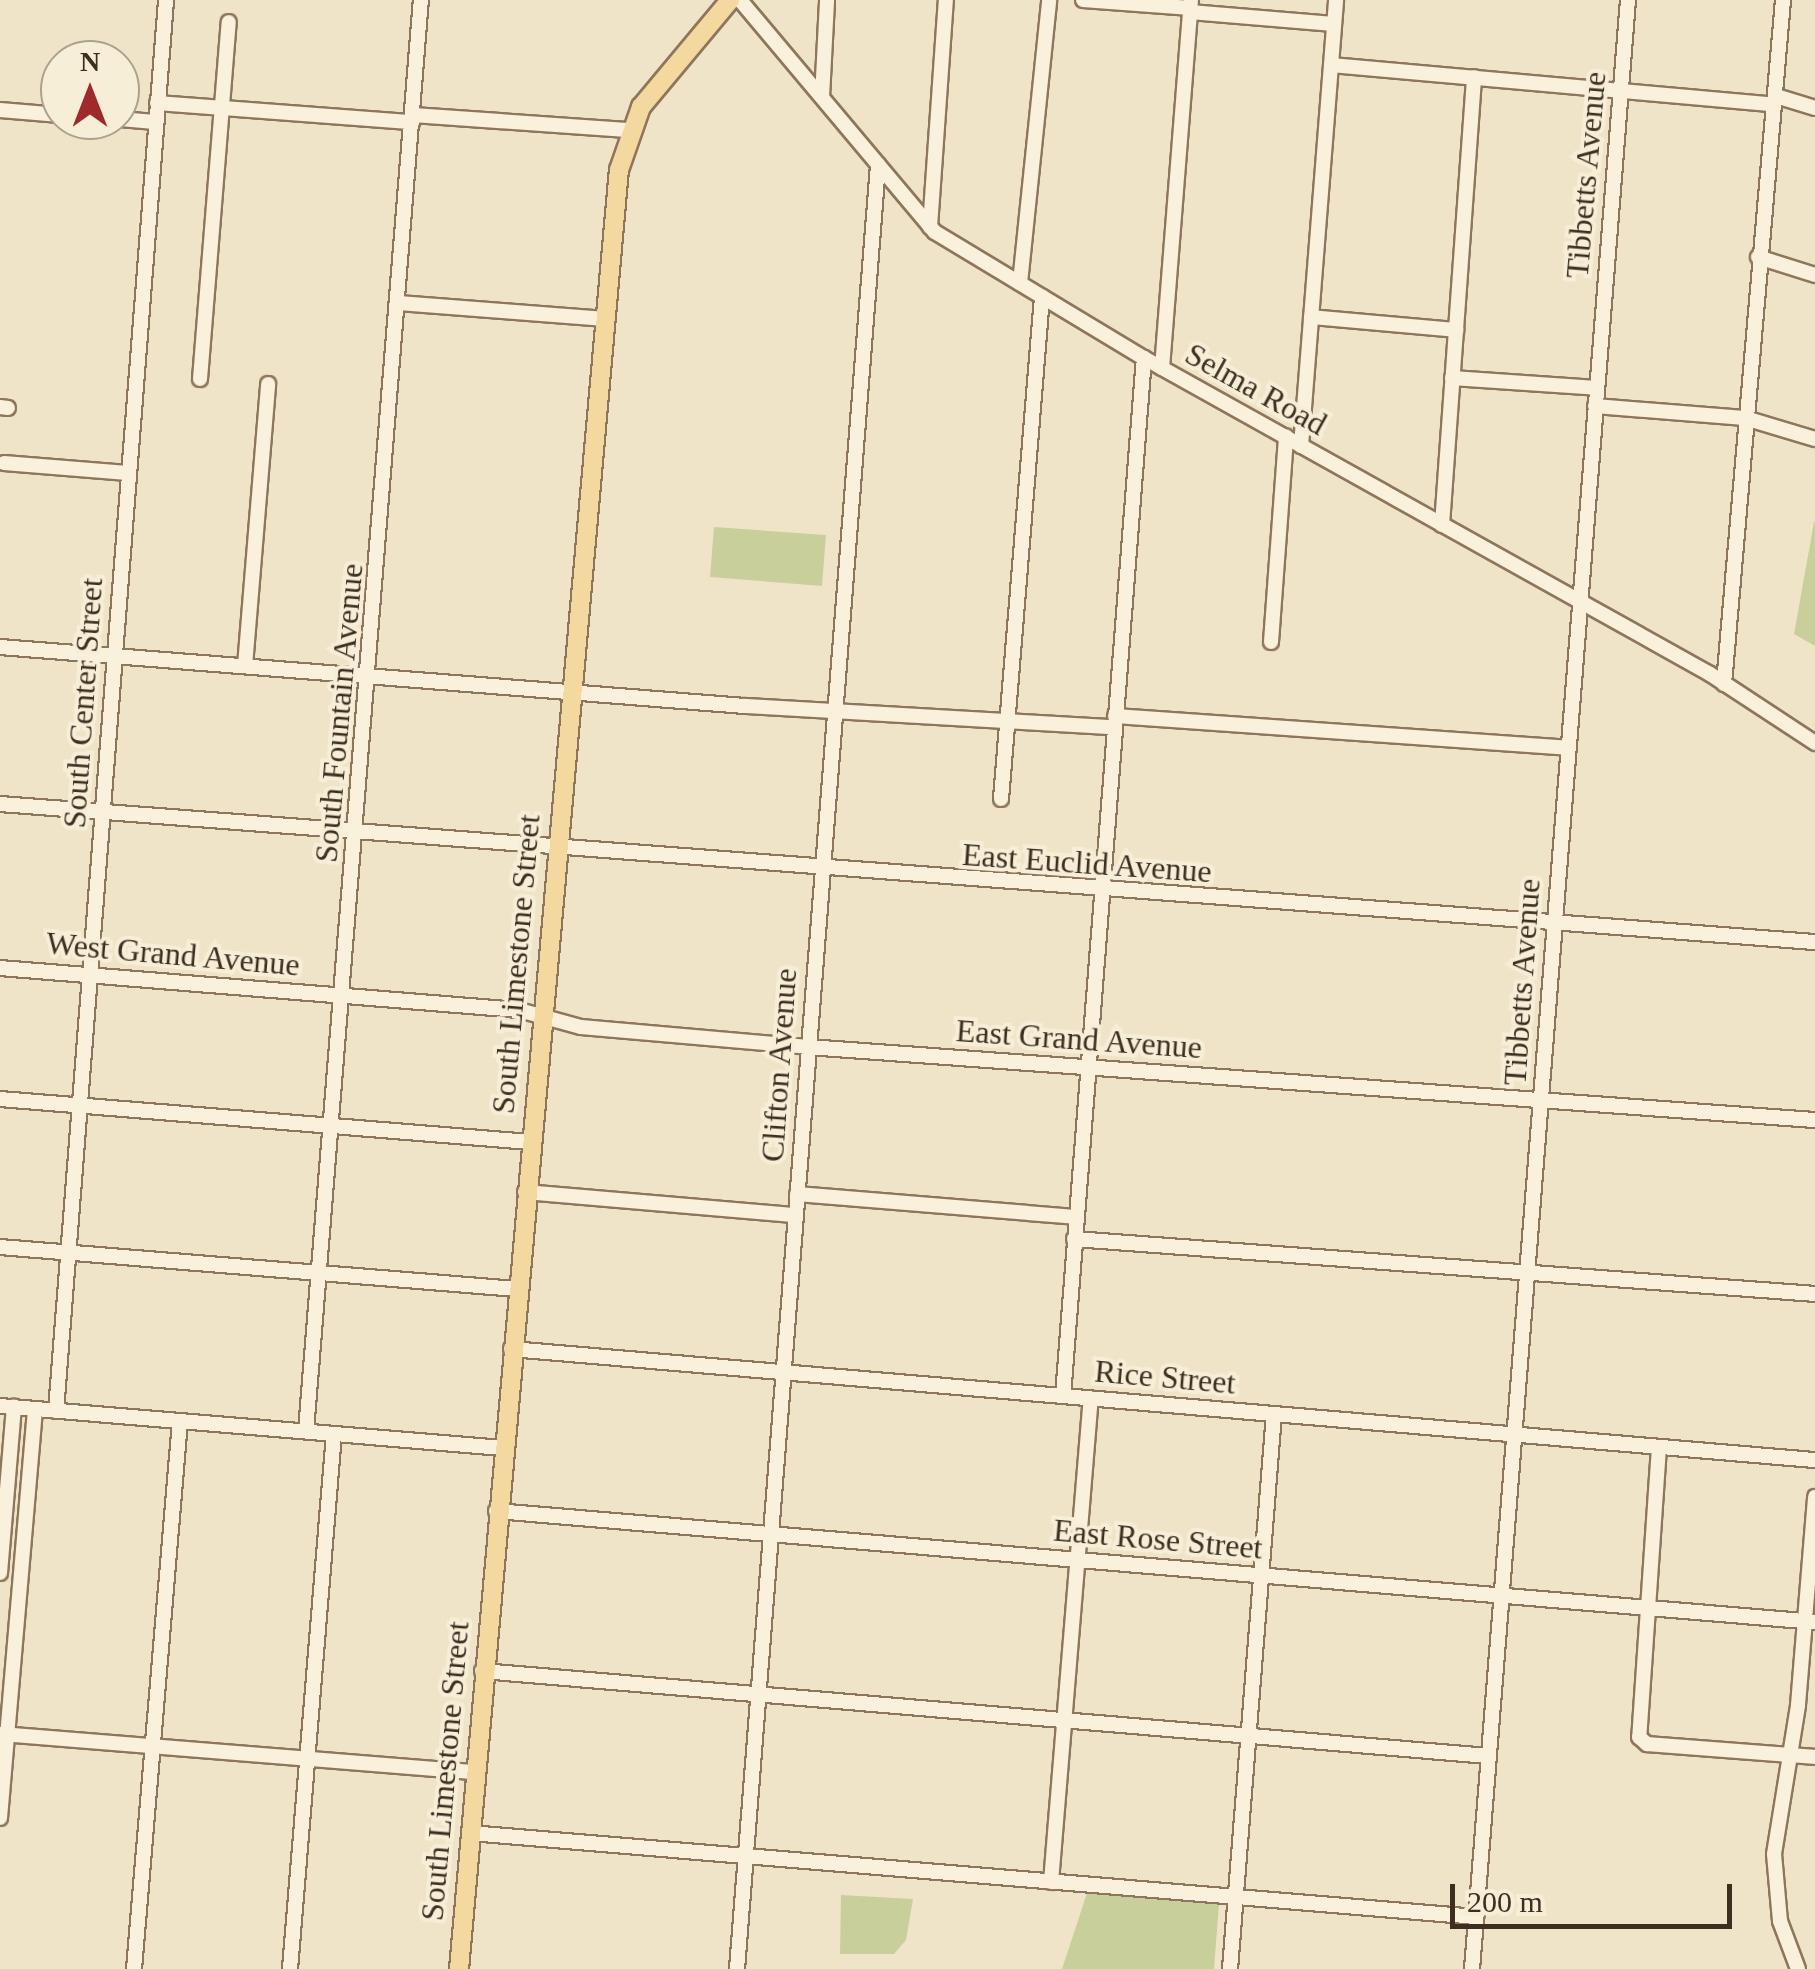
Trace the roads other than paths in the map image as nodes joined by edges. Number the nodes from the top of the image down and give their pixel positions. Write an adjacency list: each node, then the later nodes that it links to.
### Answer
1 (166, 0): 20 (street, South Center Street)
2 (421, 0): 25 (street, South Fountain Avenue)
3 (730, 0): 28 (main road, South Limestone Street)
4 (740, 0): 18 (street, Selma Road)
5 (827, 0): 18 (street)
6 (946, 0): 30 (street)
7 (1048, 0): 33 (street)
8 (1083, 0): 12 (street)
9 (1336, 0): 14 (street)
10 (1628, 0): 17 (street, Tibbetts Avenue)
11 (1783, 0): 19 (street)
12 (1191, 7): 14 (street); 40 (street)
13 (229, 22): 21 (street)
14 (1334, 24): 15 (street)
15 (1331, 65): 16 (street); 36 (street)
16 (1474, 77): 17 (street); 38 (street)
17 (1621, 91): 19 (street); 44 (street, Tibbetts Avenue)
18 (822, 97): 29 (street, Selma Road)
19 (1774, 100): 22 (street); 31 (street)
20 (157, 104): 21 (street); 27 (street, South Center Street)
21 (222, 108): 25 (street); 42 (street)
22 (1815, 108)
23 (0, 110): 24 (street)
24 (40, 113)
25 (412, 119): 28 (street); 35 (street, South Fountain Avenue)
26 (140, 121): 27 (street)
27 (155, 122): 51 (street, South Center Street)
28 (630, 130): 37 (main road, South Limestone Street)
29 (878, 164): 30 (street, Selma Road); 61 (street, Clifton Avenue)
30 (930, 227): 33 (street, Selma Road)
31 (1758, 258): 32 (street); 46 (street)
32 (1815, 275)
33 (1020, 284): 34 (street, Selma Road)
34 (1042, 296): 39 (street, Selma Road); 62 (street)
35 (399, 303): 37 (street); 58 (street, South Fountain Avenue)
36 (1311, 317): 38 (street); 49 (street)
37 (605, 319): 60 (main road, South Limestone Street)
38 (1456, 330): 41 (street)
39 (1144, 358): 40 (street, Selma Road); 63 (street)
40 (1162, 368): 47 (street, Selma Road)
41 (1452, 378): 44 (street); 52 (street)
42 (200, 379)
43 (268, 384): 57 (street)
44 (1597, 388): 45 (street, Tibbetts Avenue)
45 (1595, 406): 46 (street); 53 (street, Tibbetts Avenue)
46 (1744, 418): 48 (street); 59 (street)
47 (1286, 437): 49 (street, Selma Road); 54 (street)
48 (1815, 439)
49 (1301, 446): 52 (street, Selma Road)
50 (4, 463): 51 (street)
51 (128, 473): 56 (street, South Center Street)
52 (1442, 525): 53 (street, Selma Road)
53 (1580, 602): 59 (street, Selma Road); 65 (street, Tibbetts Avenue)
54 (1270, 642)
55 (0, 646): 56 (street)
56 (114, 655): 57 (street); 68 (street, South Center Street)
57 (244, 666): 58 (street)
58 (370, 676): 60 (street); 69 (street, South Fountain Avenue)
59 (1724, 684): 64 (street, Selma Road)
60 (572, 692): 61 (street); 70 (main road, South Limestone Street)
61 (834, 712): 62 (street); 71 (street, Clifton Avenue)
62 (1008, 720): 63 (street); 66 (street)
63 (1115, 722): 65 (street); 72 (street)
64 (1815, 743)
65 (1568, 748): 73 (street, Tibbetts Avenue)
66 (1002, 799)
67 (0, 804): 68 (street, East Euclid Avenue)
68 (102, 812): 69 (street, East Euclid Avenue); 76 (street, South Center Street)
69 (356, 833): 70 (street, East Euclid Avenue); 77 (street, South Fountain Avenue)
70 (556, 849): 71 (street, East Euclid Avenue); 78 (main road, South Limestone Street)
71 (822, 870): 72 (street, East Euclid Avenue); 79 (street, Clifton Avenue)
72 (1101, 892): 73 (street, East Euclid Avenue); 80 (street)
73 (1554, 923): 74 (street, East Euclid Avenue); 82 (street, Tibbetts Avenue)
74 (1815, 942)
75 (0, 968): 76 (street, West Grand Avenue)
76 (90, 975): 77 (street, West Grand Avenue); 83 (street, South Center Street)
77 (342, 996): 78 (street, East Grand Avenue); 85 (street, South Fountain Avenue)
78 (540, 1018): 79 (street, East Grand Avenue); 86 (main road, South Limestone Street)
79 (808, 1047): 80 (street, East Grand Avenue); 88 (street, Clifton Avenue)
80 (1087, 1068): 82 (street, East Grand Avenue); 90 (street)
81 (0, 1099): 83 (street)
82 (1541, 1100): 84 (street, East Grand Avenue); 94 (street, Tibbetts Avenue)
83 (80, 1105): 85 (street); 93 (street, South Center Street)
84 (1815, 1120)
85 (332, 1126): 86 (street); 95 (street, South Fountain Avenue)
86 (530, 1142): 87 (main road, South Limestone Street)
87 (525, 1192): 89 (street); 96 (main road, South Limestone Street)
88 (797, 1194): 89 (street, Clifton Avenue); 90 (street)
89 (796, 1214): 99 (street, Clifton Avenue)
90 (1075, 1217): 91 (street)
91 (1074, 1239): 94 (street); 100 (street)
92 (0, 1248): 93 (street)
93 (68, 1253): 95 (street); 104 (street, South Center Street)
94 (1528, 1271): 97 (street); 109 (street, Tibbetts Avenue)
95 (320, 1273): 96 (street); 107 (street, South Fountain Avenue)
96 (516, 1289): 98 (main road, South Limestone Street)
97 (1815, 1294)
98 (511, 1349): 99 (street, Rice Street); 111 (main road, South Limestone Street)
99 (784, 1372): 100 (street, Rice Street); 115 (street, Clifton Avenue)
100 (1063, 1396): 101 (street, Rice Street)
101 (1091, 1398): 105 (street, Rice Street); 116 (street)
102 (7, 1406): 103 (street); 117 (street)
103 (35, 1408): 104 (street); 125 (street)
104 (56, 1410): 106 (street)
105 (1274, 1414): 109 (street, Rice Street); 118 (street)
106 (180, 1421): 107 (street); 127 (street)
107 (306, 1431): 108 (street)
108 (334, 1434): 111 (street); 131 (street)
109 (1514, 1434): 110 (street, Rice Street); 119 (street, Tibbetts Avenue)
110 (1659, 1447): 112 (street, Rice Street); 120 (street)
111 (502, 1448): 114 (main road, South Limestone Street)
112 (1815, 1460)
113 (1815, 1497): 121 (street)
114 (496, 1511): 115 (street, East Rose Street); 122 (main road, South Limestone Street)
115 (772, 1534): 116 (street, East Rose Street); 123 (street, Clifton Avenue)
116 (1078, 1560): 118 (street, East Rose Street); 124 (street)
117 (0, 1573)
118 (1260, 1576): 119 (street, East Rose Street); 126 (street)
119 (1502, 1596): 120 (street, East Rose Street); 129 (street, Tibbetts Avenue)
120 (1647, 1608): 121 (street, East Rose Street); 128 (street)
121 (1810, 1622): 128 (street)
122 (482, 1671): 123 (street); 132 (main road, South Limestone Street)
123 (758, 1695): 124 (street); 135 (street, Clifton Avenue)
124 (1064, 1720): 126 (street); 136 (street)
125 (4, 1734): 127 (street); 133 (street)
126 (1248, 1736): 129 (street); 137 (street)
127 (152, 1746): 131 (street); 139 (street)
128 (1791, 1755): 130 (street); 145 (street)
129 (1488, 1756): 138 (street, Tibbetts Avenue)
130 (1815, 1757)
131 (307, 1759): 132 (street); 140 (street)
132 (474, 1772): 134 (main road, South Limestone Street)
133 (0, 1818)
134 (470, 1833): 135 (street); 141 (main road, South Limestone Street)
135 (746, 1856): 136 (street); 142 (street, Clifton Avenue)
136 (1051, 1882): 137 (street)
137 (1236, 1897): 138 (street); 143 (street)
138 (1476, 1917): 144 (street, Tibbetts Avenue)
139 (134, 1969)
140 (290, 1969)
141 (459, 1969)
142 (737, 1969)
143 (1230, 1969)
144 (1472, 1969)
145 (1798, 1969)

